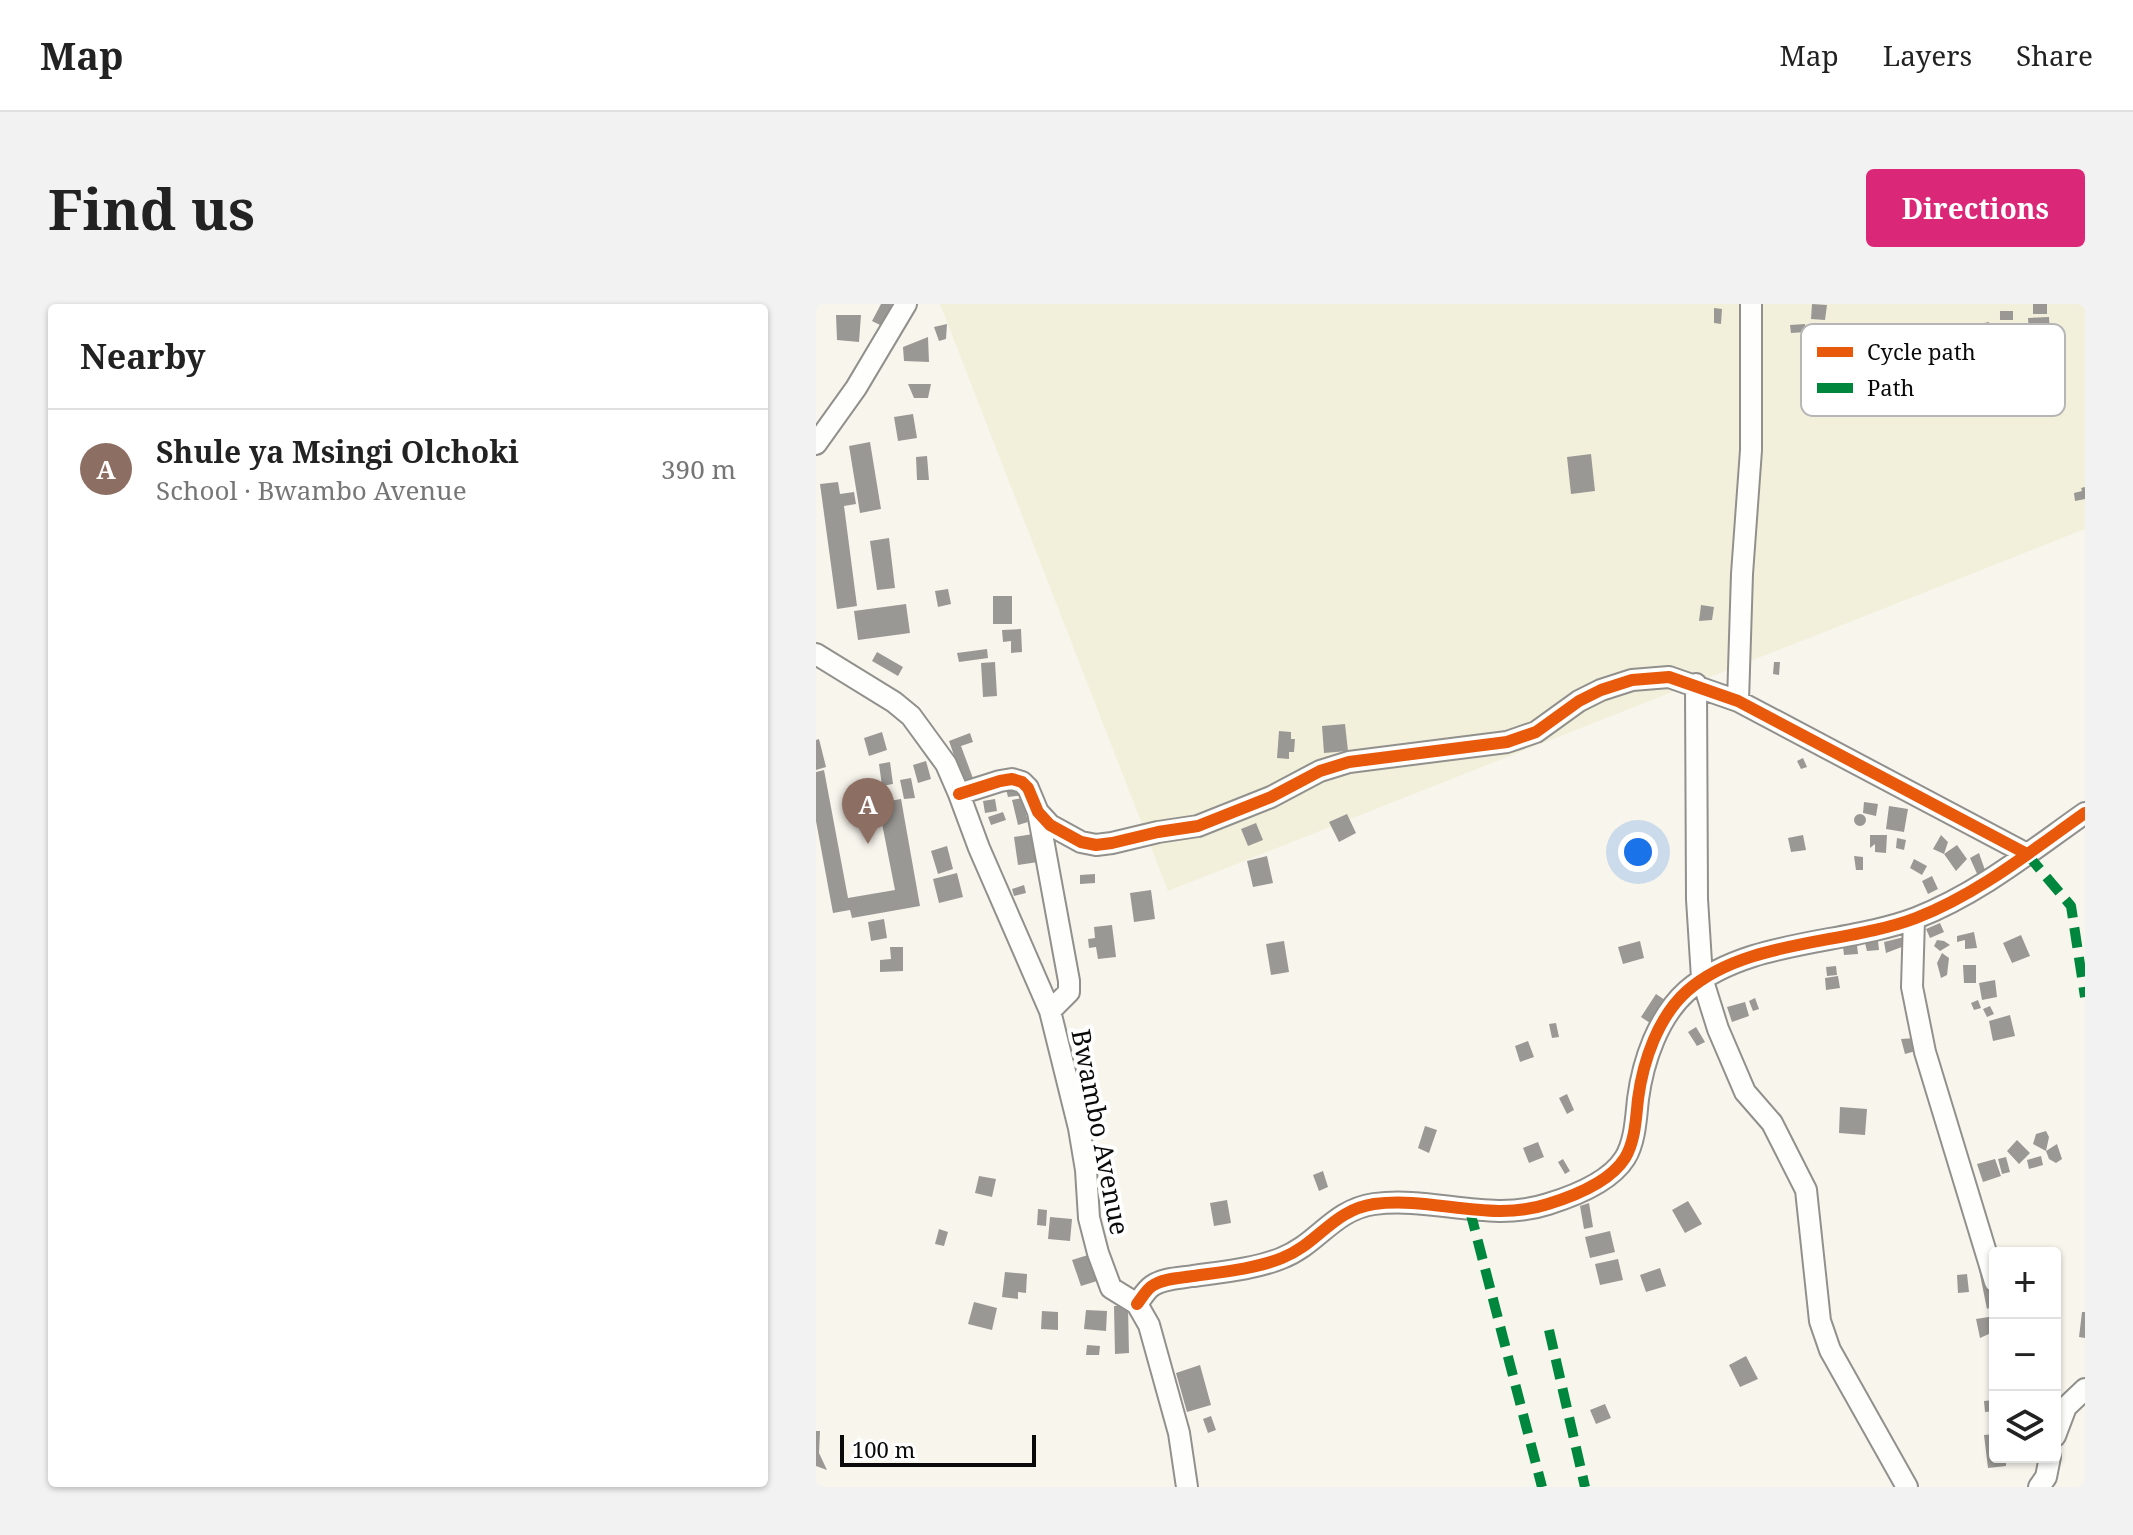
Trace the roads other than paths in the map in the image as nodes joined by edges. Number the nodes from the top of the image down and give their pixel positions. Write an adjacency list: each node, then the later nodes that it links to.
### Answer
1 (906, 304): 3 (street)
2 (1751, 304): 6 (street)
3 (816, 444)
4 (816, 654): 7 (street, Bwambo Avenue)
5 (1696, 684): 6 (street); 8 (street); 12 (street)
6 (1738, 701): 10 (street)
7 (959, 794): 8 (street); 13 (street, Bwambo Avenue)
8 (1038, 812): 13 (street)
9 (2085, 813): 10 (street)
10 (2027, 854): 11 (street)
11 (1914, 919): 12 (street); 14 (street)
12 (1702, 978): 15 (street); 22 (street)
13 (1050, 1011): 15 (street, Bwambo Avenue)
14 (1989, 1262)
15 (1137, 1304): 21 (street, Bwambo Avenue)
16 (2085, 1389): 17 (street)
17 (2061, 1420)
18 (2039, 1463): 20 (street)
19 (2049, 1463): 20 (street)
20 (2041, 1484)
21 (1187, 1487)
22 (1907, 1487)

